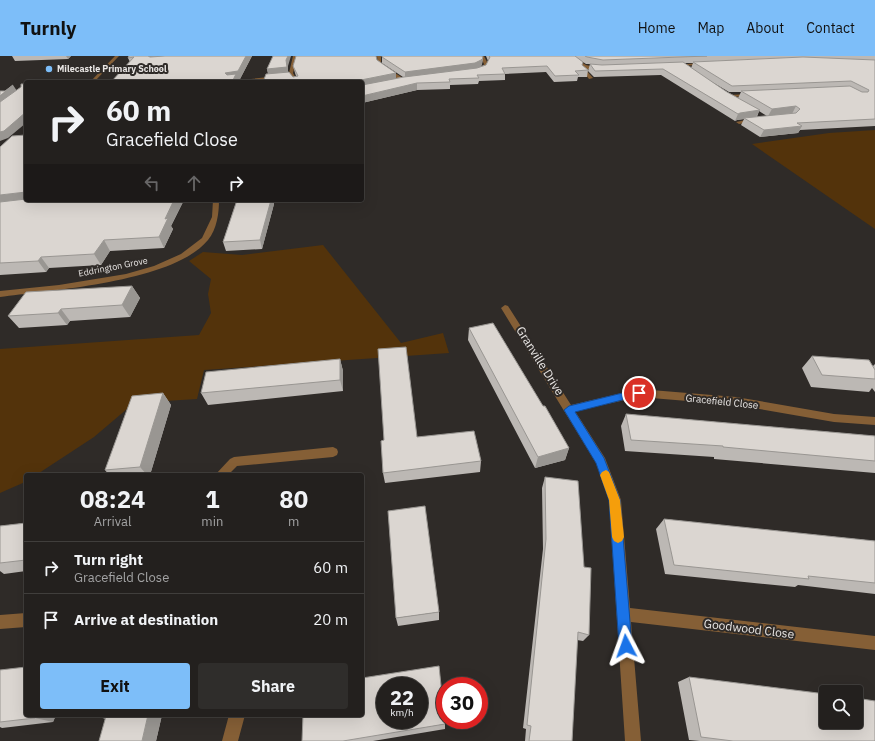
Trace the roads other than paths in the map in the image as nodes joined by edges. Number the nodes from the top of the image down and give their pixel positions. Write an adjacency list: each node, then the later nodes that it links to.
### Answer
1 (117, 56): 15 (street)
2 (295, 56): 13 (street)
3 (379, 56): 18 (street)
4 (482, 56): 12 (street)
5 (570, 56): 9 (street)
6 (712, 64): 7 (street)
7 (681, 65): 8 (street); 11 (street)
8 (665, 66)
9 (588, 67): 10 (street); 14 (street)
10 (609, 68)
11 (689, 71)
12 (470, 73)
13 (291, 76): 16 (street); 17 (street)
14 (591, 78)
15 (94, 80)
16 (251, 80)
17 (294, 80)
18 (404, 80): 19 (street); 20 (street)
19 (411, 80)
20 (397, 82)
21 (721, 92): 23 (street)
22 (759, 94): 23 (street)
23 (727, 96): 24 (street)
24 (734, 100)
25 (760, 120): 26 (street)
26 (739, 122)
27 (216, 202): 28 (street, Eddrington Grove)
28 (0, 294)
29 (505, 308): 30 (street, Granville Drive)
30 (569, 410): 31 (street, Gracefield Close); 34 (street, Granville Drive)
31 (875, 421)
32 (333, 452): 33 (street)
33 (223, 473)
34 (623, 614): 37 (street, Goodwood Close); 40 (street, Granville Drive)
35 (24, 620): 36 (street)
36 (0, 622)
37 (875, 643)
38 (237, 717): 39 (street)
39 (230, 741)
40 (633, 741)

